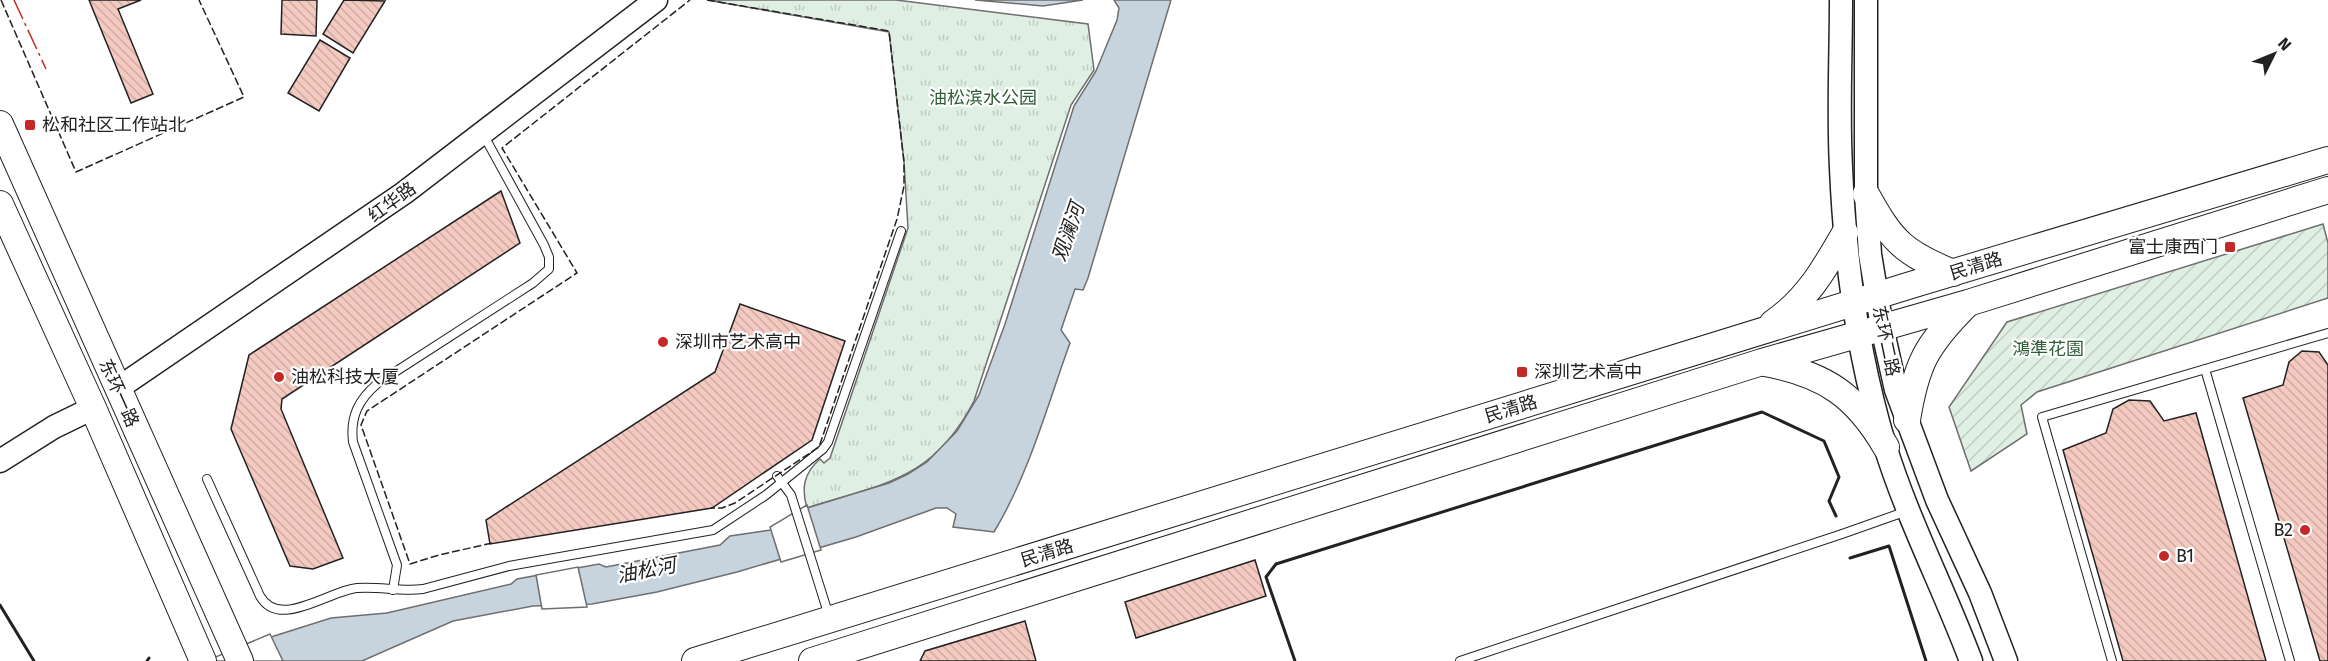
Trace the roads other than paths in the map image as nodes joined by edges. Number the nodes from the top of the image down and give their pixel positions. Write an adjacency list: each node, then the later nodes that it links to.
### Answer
1 (656, 0): 5 (main road, 红华路)
2 (1841, 0): 11 (main road, 东环二路)
3 (1866, 0): 8 (main road, 东环二路)
4 (0, 123): 20 (main road, 东环一路)
5 (483, 134): 20 (main road, 红华路); 28 (lane)
6 (2328, 160): 12 (main road, 民清路)
7 (2328, 190): 14 (main road, 民清路)
8 (1866, 194): 12 (main road); 13 (main road, 东环二路)
9 (0, 204): 21 (main road, 东环一路)
10 (901, 231): 26 (lane)
11 (1845, 233): 13 (main road, 东环二路); 16 (main road)
12 (1953, 273): 13 (main road, 民清路)
13 (1866, 299): 15 (main road, 东环二路); 16 (main road, 民清路)
14 (1968, 303): 15 (main road, 民清路); 22 (main road)
15 (1871, 331): 18 (main road, 民清路); 22 (main road, 东环二路); 23 (main road, 东环二路)
16 (1760, 332): 29 (main road, 民清路)
17 (2328, 333): 19 (lane)
18 (1762, 362): 23 (main road); 33 (main road, 民清路)
19 (2205, 369): 37 (lane); 38 (lane)
20 (117, 389): 30 (main road, 东环一路)
21 (93, 408): 24 (main road); 31 (main road, 东环一路)
22 (1907, 420): 36 (main road, 东环二路)
23 (1886, 447): 27 (main road, 东环二路)
24 (0, 461)
25 (207, 479): 28 (lane)
26 (779, 479): 28 (lane); 29 (lane)
27 (1908, 510): 34 (lane); 35 (main road, 东环二路)
28 (393, 590)
29 (830, 620): 32 (main road, 民清路)
30 (235, 650)
31 (200, 656)
32 (695, 661)
33 (812, 661)
34 (1460, 661)
35 (1971, 661)
36 (2006, 661)
37 (2112, 661)
38 (2290, 661)

